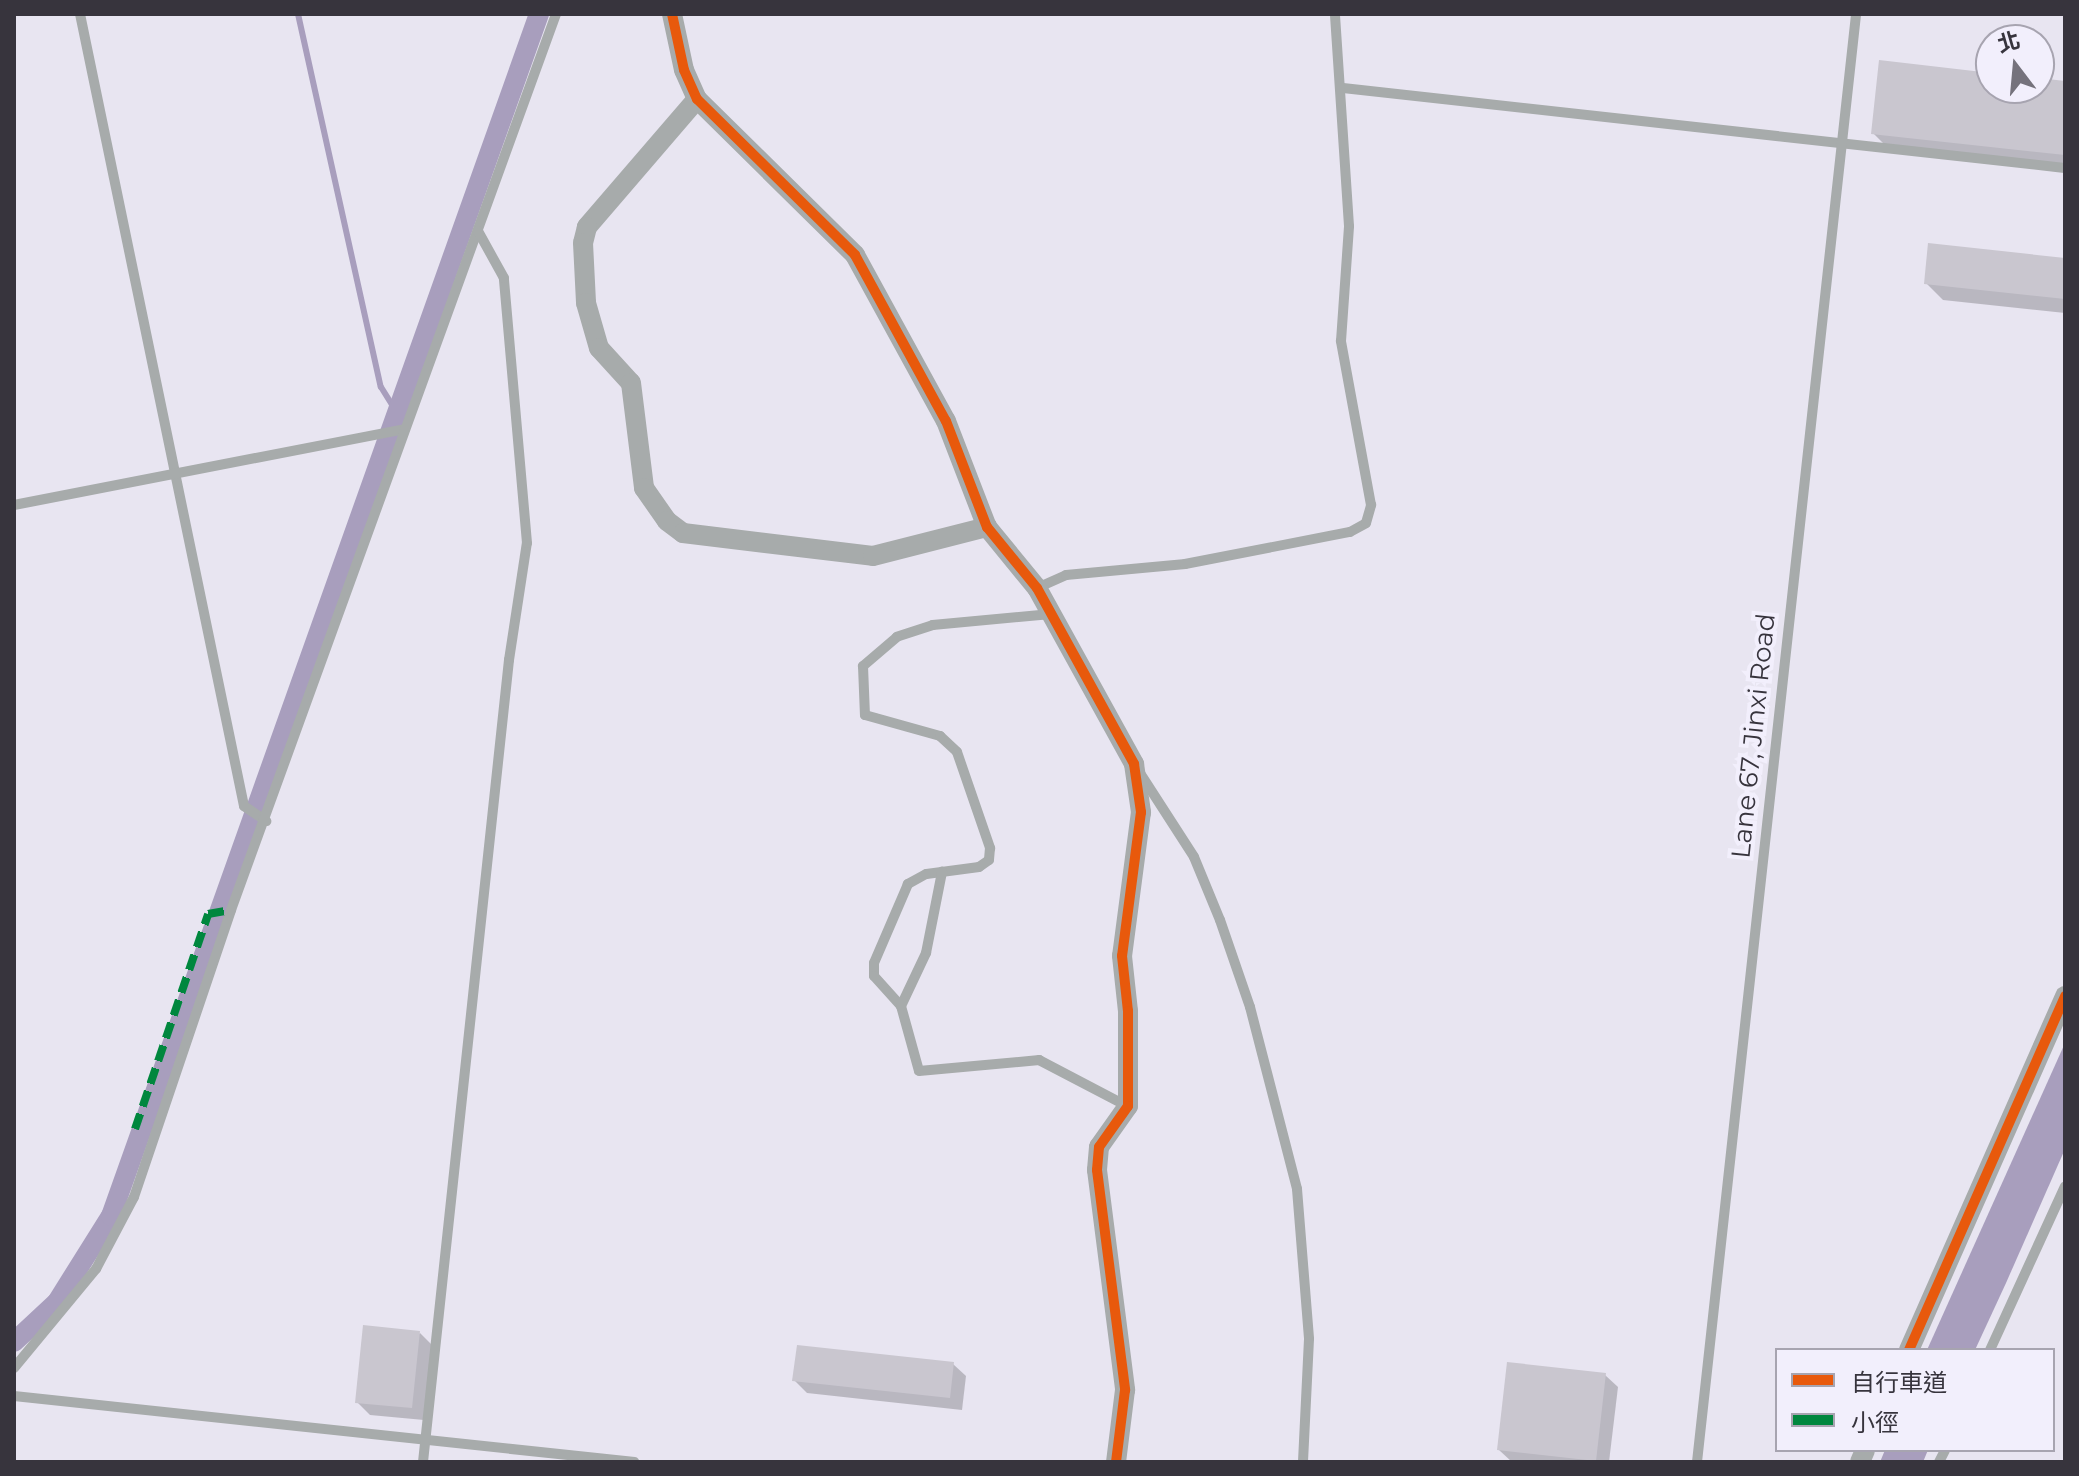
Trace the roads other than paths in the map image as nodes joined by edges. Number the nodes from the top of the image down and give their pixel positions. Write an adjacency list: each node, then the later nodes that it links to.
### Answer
1 (80, 14): 12 (lane)
2 (556, 14): 10 (lane)
3 (672, 14): 7 (street)
4 (1335, 14): 6 (lane)
5 (1856, 14): 8 (lane, Lane 67, Jinxi Road)
6 (1343, 88): 8 (lane); 15 (lane)
7 (697, 99): 14 (street); 14 (street)
8 (1841, 147): 9 (lane); 33 (lane, Lane 67, Jinxi Road)
9 (2065, 168)
10 (478, 231): 11 (lane); 28 (lane)
11 (405, 429): 12 (lane); 18 (lane)
12 (171, 472): 13 (lane); 18 (lane)
13 (14, 505)
14 (987, 527): 15 (street)
15 (1037, 588): 16 (street)
16 (1051, 614): 17 (street); 19 (lane)
17 (1134, 764): 22 (street); 32 (lane)
18 (266, 821): 26 (lane)
19 (942, 872): 21 (lane); 21 (lane)
20 (2065, 996): 24 (street)
21 (901, 1006): 22 (lane)
22 (1128, 1106): 31 (street)
23 (2065, 1186): 25 (lane)
24 (1910, 1348)
25 (1991, 1348)
26 (14, 1368)
27 (14, 1396): 28 (lane)
28 (425, 1440): 29 (lane); 30 (lane)
29 (423, 1462)
30 (634, 1462)
31 (1116, 1462)
32 (1303, 1462)
33 (1697, 1462)

